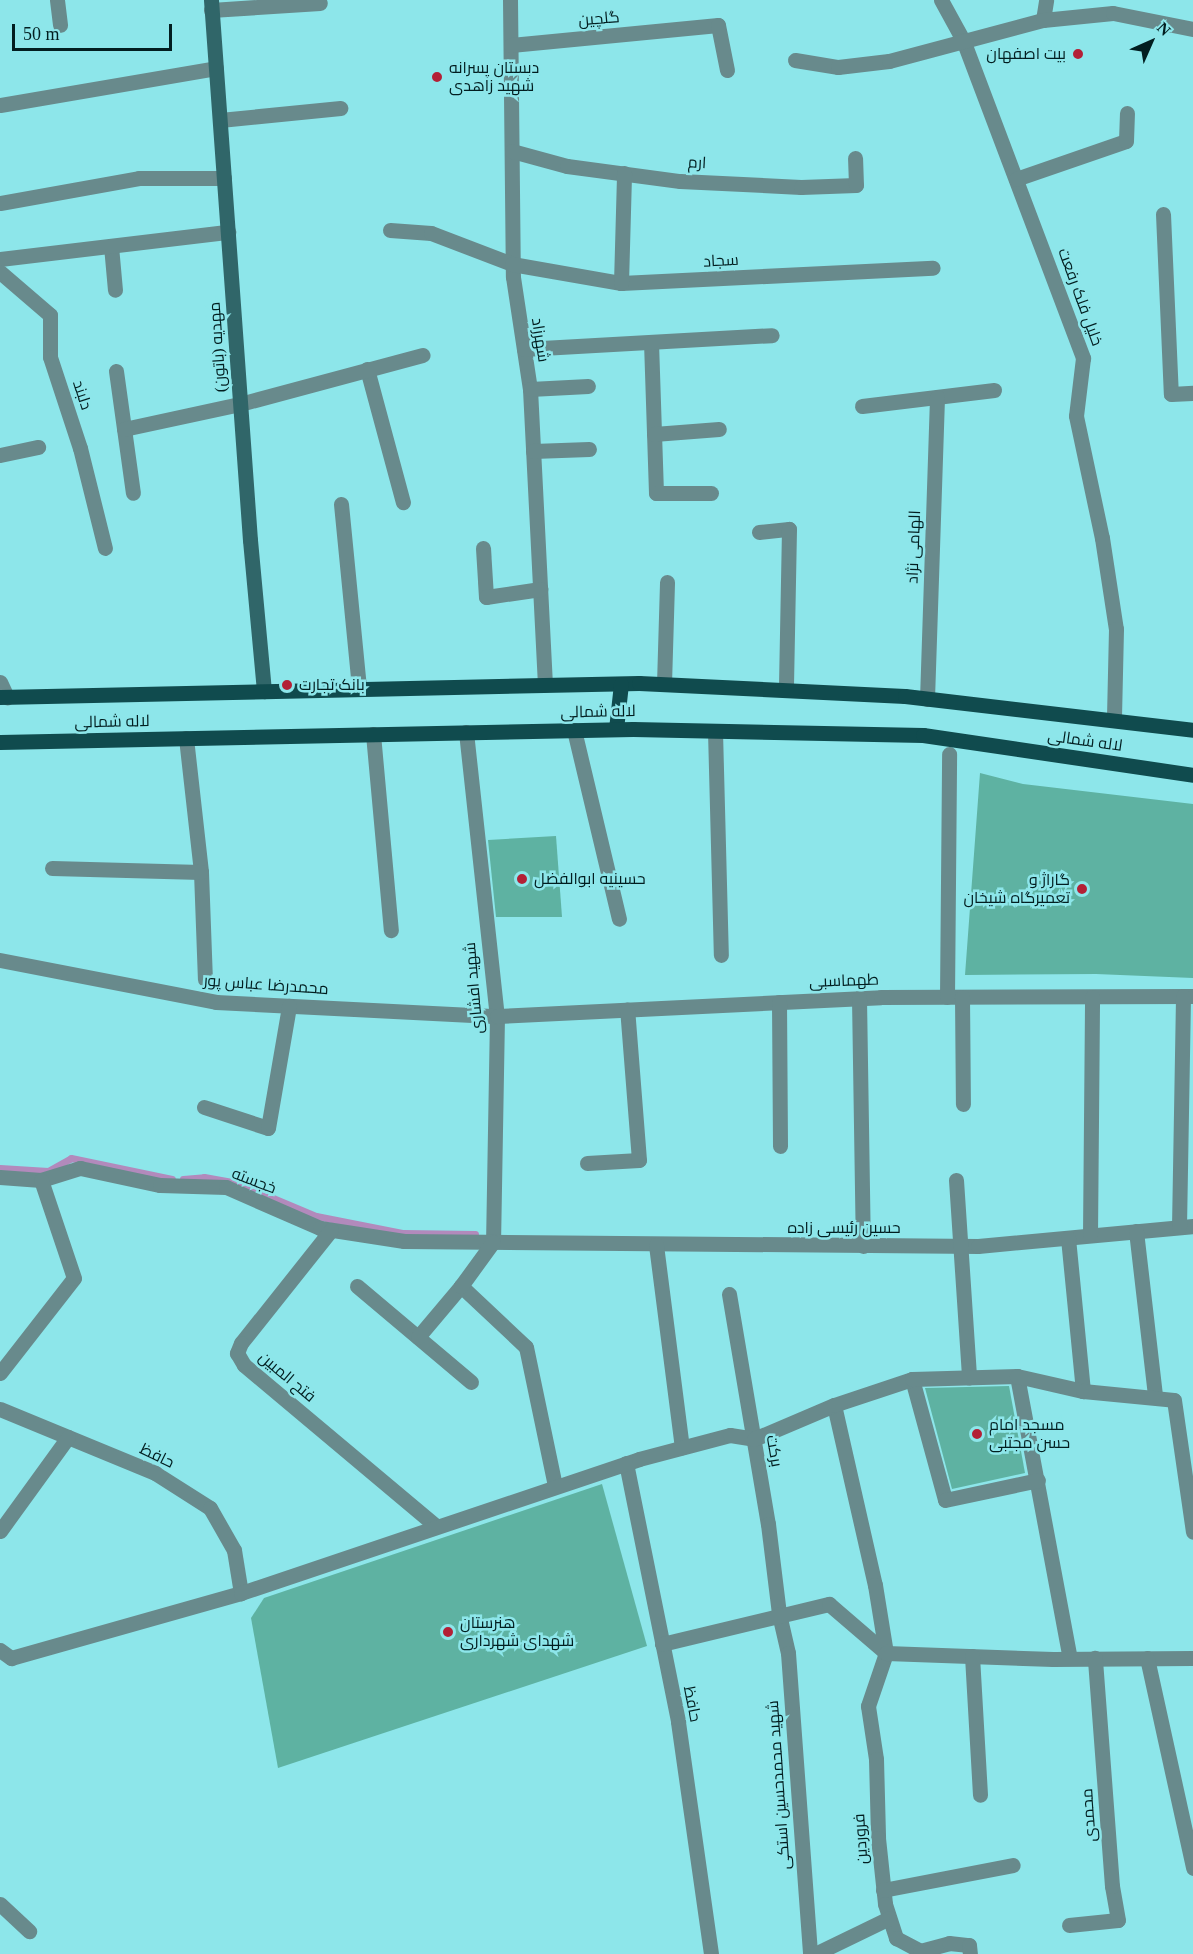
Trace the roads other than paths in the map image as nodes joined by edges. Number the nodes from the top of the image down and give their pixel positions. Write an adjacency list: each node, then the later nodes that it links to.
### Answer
1 (57, 0): 8 (street)
2 (510, 0): 11 (street, شهرزاد)
3 (941, 0): 10 (street, خلیل فلک رفعت)
4 (1046, 0): 7 (street)
5 (320, 3): 6 (street)
6 (211, 5): 13 (street, مهدیه (باتون))
7 (1043, 20): 9 (street); 10 (street)
8 (60, 25)
9 (1193, 29)
10 (963, 40): 12 (street); 23 (street, خلیل فلک رفعت)
11 (511, 45): 14 (street, گلچین); 19 (street, شهرزاد)
12 (795, 60)
13 (216, 68): 15 (street); 18 (street, مهدیه (باتون))
14 (726, 70)
15 (0, 105)
16 (340, 108): 18 (street)
17 (1127, 112): 23 (street)
18 (219, 120): 22 (street, مهدیه (باتون))
19 (512, 151): 21 (street, ارم); 30 (street, شهرزاد)
20 (855, 158): 21 (street, ارم)
21 (624, 173): 33 (street)
22 (224, 178): 24 (street); 27 (street, مهدیه (باتون))
23 (1016, 180): 73 (street, خلیل فلک رفعت)
24 (0, 203)
25 (1164, 214): 44 (street)
26 (390, 230): 30 (street, سجاد)
27 (228, 232): 28 (street); 46 (street, مهدیه (باتون))
28 (111, 246): 29 (street); 34 (street)
29 (0, 259)
30 (512, 264): 33 (street, سجاد); 37 (street, شهرزاد)
31 (933, 268): 33 (street, سجاد)
32 (0, 272): 60 (street, دلبند)
33 (621, 283)
34 (115, 290)
35 (772, 335): 36 (street)
36 (651, 342): 37 (street); 50 (street)
37 (524, 349): 42 (street, شهرزاد)
38 (423, 355): 39 (street)
39 (368, 369): 46 (street); 57 (street)
40 (116, 371): 48 (street)
41 (588, 386): 42 (street)
42 (530, 389): 53 (street, شهرزاد)
43 (994, 390): 45 (street)
44 (1193, 393)
45 (937, 397): 47 (street); 72 (street, الهامی نژاد)
46 (240, 404): 48 (street); 70 (street, مهدیه (باتون))
47 (862, 406)
48 (124, 429): 55 (street)
49 (719, 429): 50 (street)
50 (654, 434): 56 (street)
51 (38, 447): 54 (street)
52 (589, 449): 53 (street)
53 (533, 451): 63 (street, شهرزاد)
54 (0, 455)
55 (133, 493)
56 (711, 493)
57 (403, 502)
58 (341, 504): 68 (street)
59 (759, 532): 69 (street)
60 (105, 548)
61 (483, 548): 63 (street)
62 (667, 582): 66 (street)
63 (540, 589): 67 (street, شهرزاد)
64 (0, 682): 71 (street)
65 (621, 684): 66 (main road, لاله شمالی); 67 (main road, لاله شمالی); 74 (main road)
66 (664, 684): 69 (main road, لاله شمالی)
67 (545, 685): 68 (main road, لاله شمالی)
68 (359, 689): 70 (main road, لاله شمالی)
69 (786, 690): 72 (main road, لاله شمالی)
70 (264, 691): 71 (main road, لاله شمالی)
71 (3, 697)
72 (927, 699): 73 (main road, لاله شمالی)
73 (1114, 720): 77 (main road, لاله شمالی)
74 (615, 729): 75 (main road, لاله شمالی); 76 (main road, لاله شمالی)
75 (574, 730): 78 (main road, لاله شمالی); 86 (street)
76 (716, 730): 83 (main road, لاله شمالی); 88 (street)
77 (1193, 730)
78 (466, 732): 79 (main road, لاله شمالی); 98 (street, شهید افشاری)
79 (373, 734): 80 (main road, لاله شمالی); 87 (street)
80 (186, 738): 81 (main road, لاله شمالی); 85 (street)
81 (0, 742)
82 (949, 754): 92 (street)
83 (1193, 775)
84 (52, 868): 85 (street)
85 (201, 872): 90 (street)
86 (619, 919)
87 (391, 930)
88 (721, 955)
89 (0, 960): 96 (street, محمدرضا عباس پور)
90 (205, 979)
91 (1188, 996): 93 (street, طهماسبی); 106 (street)
92 (955, 997): 93 (street, طهماسبی); 94 (street, طهماسبی); 99 (street)
93 (1092, 997): 109 (street)
94 (859, 998): 95 (street, طهماسبی); 113 (street)
95 (779, 1002): 97 (street, طهماسبی); 101 (street)
96 (289, 1006): 98 (street, محمدرضا عباس پور); 100 (street)
97 (627, 1010): 98 (street, طهماسبی); 102 (street)
98 (497, 1016): 111 (street, شهید افشاری)
99 (963, 1104)
100 (204, 1107)
101 (780, 1146)
102 (587, 1163)
103 (0, 1177): 104 (street, خجسته)
104 (41, 1180): 107 (street, خجسته); 119 (street)
105 (956, 1180): 114 (street)
106 (1186, 1226): 108 (street, حسین رئیسی زاده)
107 (330, 1230): 111 (street, خجسته); 135 (street, فتح المبین)
108 (1136, 1231): 109 (street, حسین رئیسی زاده); 125 (street)
109 (1090, 1235): 110 (street, حسین رئیسی زاده)
110 (1068, 1238): 114 (street, حسین رئیسی زاده); 124 (street)
111 (493, 1242): 112 (street, حسین رئیسی زاده); 116 (street)
112 (656, 1245): 113 (street, حسین رئیسی زاده); 131 (street)
113 (863, 1246): 114 (street, حسین رئیسی زاده)
114 (961, 1246): 121 (street)
115 (357, 1286): 118 (street)
116 (461, 1287): 118 (street); 134 (street)
117 (729, 1294): 130 (street, برکت)
118 (418, 1337): 123 (street)
119 (0, 1373)
120 (1017, 1376): 121 (street); 124 (street); 133 (street)
121 (969, 1378): 122 (street)
122 (912, 1379): 126 (street); 133 (street)
123 (471, 1382)
124 (1083, 1391): 125 (street)
125 (1155, 1396): 129 (street)
126 (834, 1405): 130 (street); 142 (street)
127 (0, 1409): 128 (street, حافظ)
128 (68, 1437): 136 (street); 138 (street, حافظ)
129 (1186, 1438): 137 (street)
130 (754, 1439): 131 (street); 139 (street, برکت)
131 (682, 1448): 132 (street)
132 (626, 1463): 134 (street); 140 (street, حافظ)
133 (1038, 1480): 147 (street)
134 (555, 1486): 135 (street)
135 (436, 1526): 138 (street)
136 (0, 1531)
137 (1193, 1533)
138 (241, 1593): 141 (street)
139 (779, 1614): 140 (street); 142 (street); 157 (street, شهید محمدحسین استکی)
140 (662, 1644): 156 (street, حافظ)
141 (0, 1650)
142 (886, 1653): 143 (street); 151 (street, فروردین)
143 (972, 1656): 147 (street); 148 (street)
144 (1095, 1658): 145 (street); 147 (street); 154 (street, محمدی)
145 (1147, 1658): 146 (street); 150 (street)
146 (1193, 1658)
147 (1070, 1659)
148 (980, 1795)
149 (1013, 1865): 151 (street)
150 (1193, 1868)
151 (883, 1890): 153 (street, فروردین)
152 (0, 1904): 155 (street)
153 (889, 1918): 158 (street); 159 (street, فروردین)
154 (1069, 1925)
155 (29, 1931)
156 (711, 1954)
157 (810, 1954)
158 (815, 1954)
159 (970, 1954)

